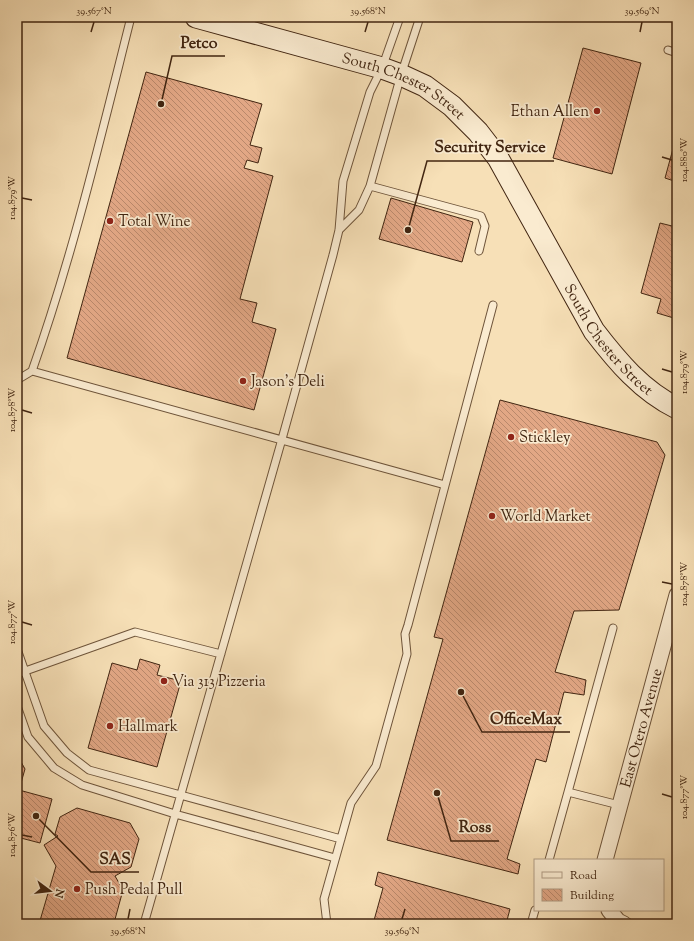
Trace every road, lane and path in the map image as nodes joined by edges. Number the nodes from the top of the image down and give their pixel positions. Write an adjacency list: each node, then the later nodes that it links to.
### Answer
1 (131, 17): 13 (lane)
2 (196, 17): 7 (street, South Chester Street)
3 (400, 17): 7 (lane)
4 (420, 17): 8 (lane)
5 (668, 50): 6 (lane)
6 (677, 53)
7 (382, 68): 8 (street, South Chester Street); 10 (lane)
8 (401, 75): 9 (lane); 15 (street, South Chester Street)
9 (370, 186): 10 (lane); 11 (lane)
10 (339, 230): 16 (lane)
11 (479, 251)
12 (493, 305): 17 (lane)
13 (32, 371): 14 (lane); 16 (lane)
14 (17, 380)
15 (677, 408)
16 (282, 439): 17 (lane); 22 (lane)
17 (445, 485): 30 (lane)
18 (677, 595): 19 (street, East Otero Avenue)
19 (675, 612): 28 (street, East Otero Avenue)
20 (613, 628): 26 (lane)
21 (17, 649): 23 (lane)
22 (221, 654): 23 (lane); 27 (lane)
23 (25, 672): 24 (lane); 27 (lane)
24 (17, 674)
25 (17, 706): 29 (lane)
26 (568, 792): 28 (lane); 32 (lane)
27 (180, 795): 29 (lane); 30 (lane)
28 (619, 805): 33 (street, East Otero Avenue)
29 (175, 814): 31 (lane); 36 (lane)
30 (341, 839): 31 (lane)
31 (335, 858): 37 (lane)
32 (549, 859)
33 (605, 859)
34 (535, 911): 38 (lane)
35 (610, 911): 39 (street)
36 (144, 924)
37 (327, 924)
38 (531, 924)
39 (624, 924)

